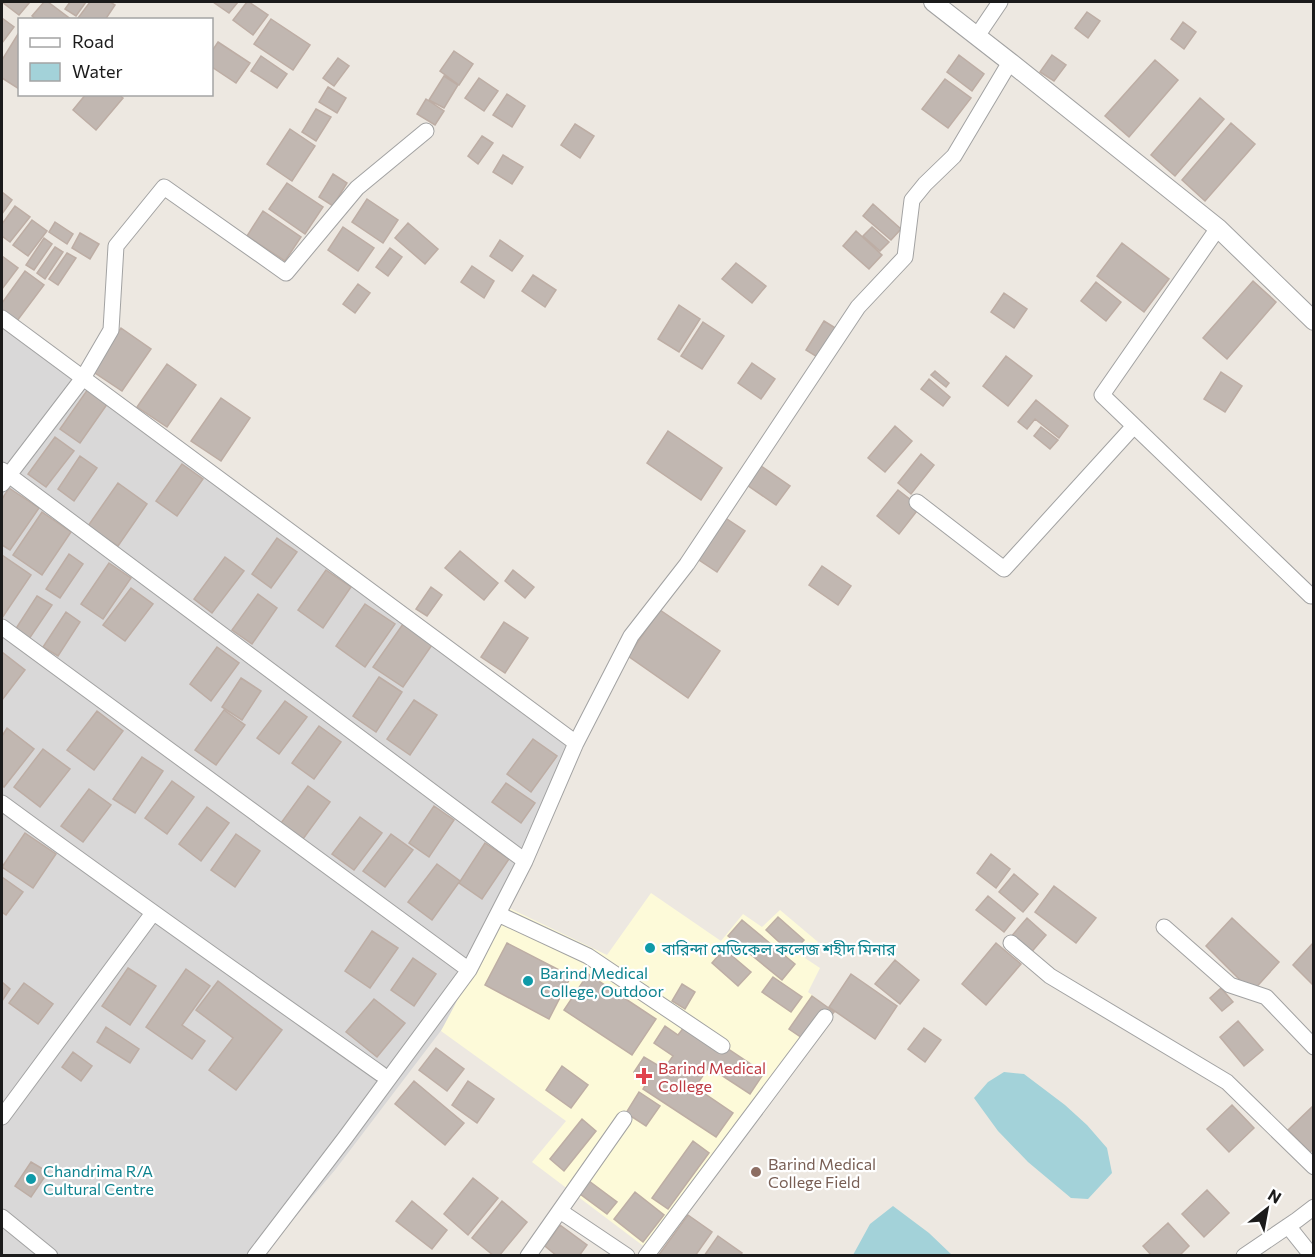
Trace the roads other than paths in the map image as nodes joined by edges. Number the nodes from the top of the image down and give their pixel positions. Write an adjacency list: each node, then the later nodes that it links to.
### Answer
1 (933, 2): 3 (street)
2 (999, 2): 3 (street)
3 (977, 36): 4 (street)
4 (1010, 62): 6 (street); 15 (street)
5 (426, 131): 9 (street)
6 (1218, 228): 8 (street); 10 (street)
7 (2, 318): 9 (street)
8 (1314, 321)
9 (83, 378): 11 (street); 15 (street)
10 (1134, 426): 12 (street); 13 (street)
11 (4, 477): 17 (street)
12 (917, 502)
13 (1311, 596)
14 (2, 627): 22 (street)
15 (576, 743): 17 (street)
16 (2, 803): 18 (street)
17 (525, 861): 19 (street)
18 (153, 913): 26 (street); 27 (street)
19 (498, 914): 22 (street); 24 (street)
20 (1164, 927): 25 (street)
21 (1011, 943): 29 (street)
22 (469, 970): 35 (street)
23 (825, 1017): 38 (street)
24 (723, 1046)
25 (1314, 1047)
26 (381, 1074)
27 (2, 1117)
28 (624, 1119): 31 (street)
29 (1314, 1167)
30 (1314, 1207): 33 (street)
31 (560, 1211): 36 (street); 37 (street)
32 (2, 1217): 34 (street)
33 (1288, 1226): 39 (street); 40 (street)
34 (50, 1256)
35 (255, 1256)
36 (528, 1256)
37 (627, 1256)
38 (646, 1256)
39 (1244, 1256)
40 (1312, 1256)

